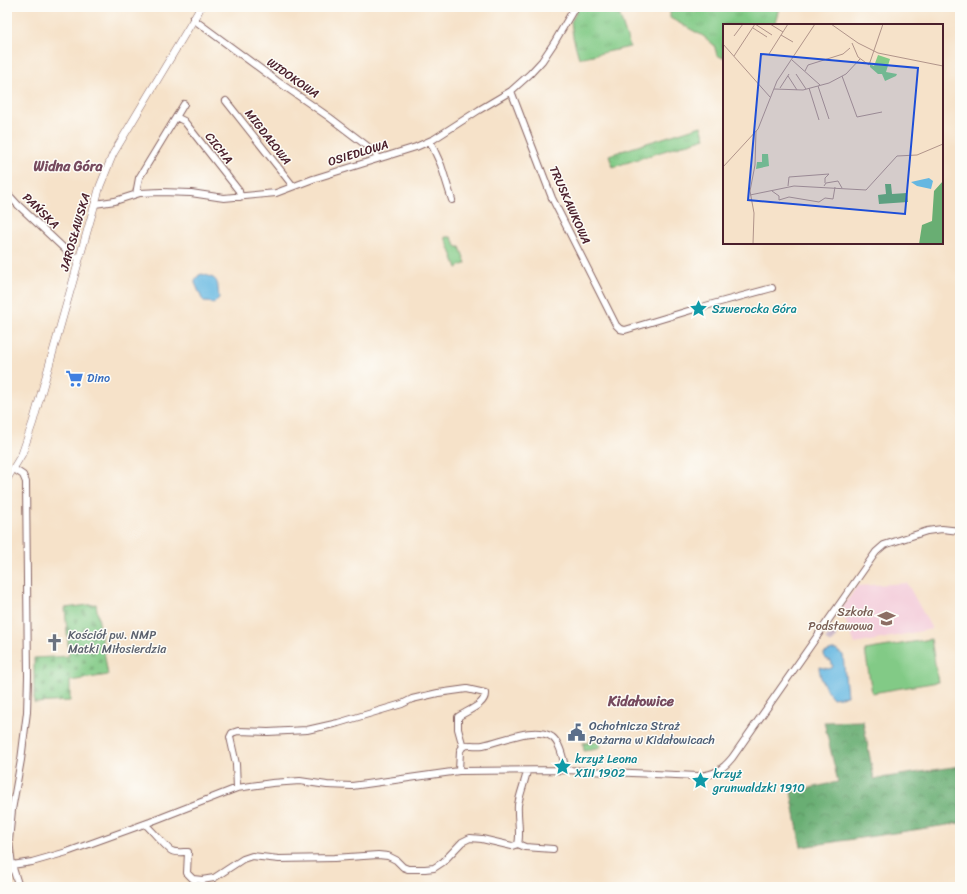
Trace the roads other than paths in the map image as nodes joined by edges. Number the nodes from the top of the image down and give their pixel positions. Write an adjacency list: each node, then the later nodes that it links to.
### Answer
1 (201, 7): 3 (main road, JAROSŁAWSKA)
2 (575, 7): 4 (street, OSIEDLOWA)
3 (193, 19): 9 (street, WIDOKOWA); 15 (main road, JAROSŁAWSKA)
4 (510, 91): 8 (street, OSIEDLOWA); 17 (street, TRUSKAWKOWA)
5 (226, 101): 10 (street, MIGDAŁOWA)
6 (184, 104): 7 (street)
7 (176, 117): 12 (street); 13 (street, CICHA)
8 (430, 141): 9 (street, OSIEDLOWA); 14 (street)
9 (378, 158): 10 (street, OSIEDLOWA)
10 (293, 186): 13 (street, OSIEDLOWA)
11 (7, 193): 16 (street, PAŃSKA)
12 (136, 194): 13 (street, OSIEDLOWA); 15 (street, OSIEDLOWA)
13 (240, 197)
14 (452, 200)
15 (95, 204): 16 (main road, JAROSŁAWSKA)
16 (79, 258): 18 (main road, JAROSŁAWSKA)
17 (772, 288)
18 (14, 469): 19 (main road, JAROSŁAWSKA); 29 (street)
19 (7, 478)
20 (960, 531): 23 (street)
21 (463, 747): 23 (street); 24 (street); 25 (street)
22 (527, 770): 23 (street); 24 (street); 27 (street)
23 (566, 770)
24 (459, 771): 25 (street)
25 (237, 788): 26 (street)
26 (145, 824): 27 (street); 29 (street)
27 (518, 844): 28 (street)
28 (553, 848)
29 (12, 864): 30 (street)
30 (19, 887)

